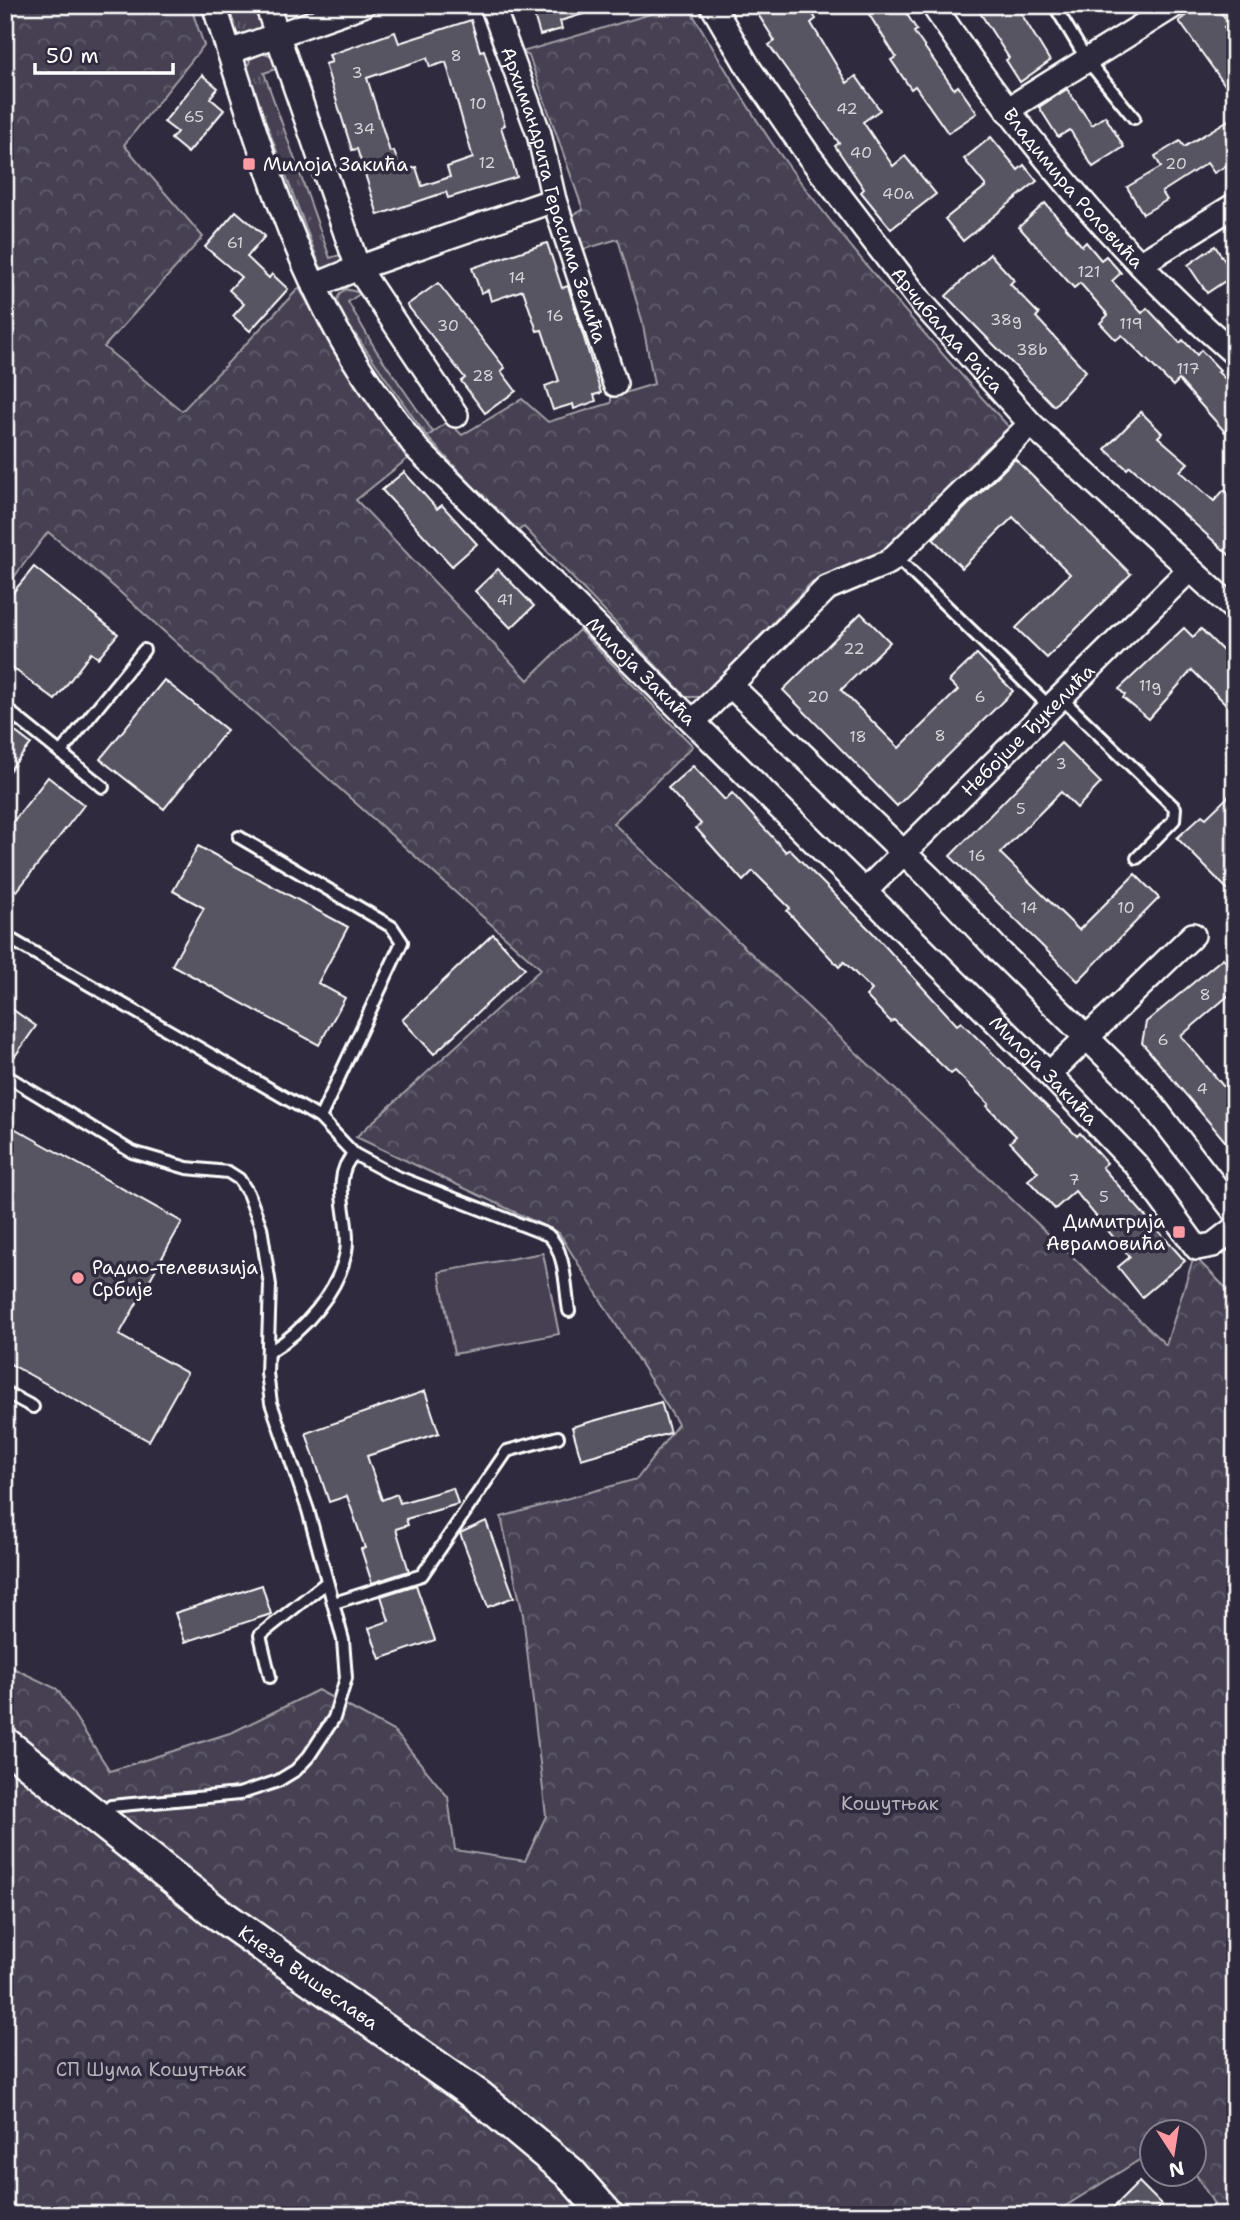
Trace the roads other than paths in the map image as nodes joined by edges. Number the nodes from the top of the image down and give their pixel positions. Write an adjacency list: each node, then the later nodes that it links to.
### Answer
1 (214, 5): 10 (street, Милоја Закића)
2 (267, 5): 9 (street)
3 (362, 5): 9 (street)
4 (492, 5): 14 (street, Архимандрита Герасима Зелића)
5 (712, 5): 22 (street, Арчибалда Рајса)
6 (933, 5): 12 (street, Владимира Роловића)
7 (1054, 5): 11 (lane)
8 (1175, 5): 11 (street)
9 (278, 34): 10 (street); 17 (street)
10 (229, 52): 18 (street, Милоја Закића)
11 (1087, 60): 12 (street); 13 (lane)
12 (1007, 110): 16 (street, Владимира Роловића)
13 (1134, 118)
14 (554, 200): 17 (street); 20 (street, Архимандрита Герасима Зелића)
15 (1235, 205): 16 (street)
16 (1140, 264): 19 (street, Владимира Роловића)
17 (358, 268): 18 (street); 21 (street)
18 (314, 286): 30 (street, Милоја Закића)
19 (1235, 354)
20 (615, 384)
21 (456, 415)
22 (1031, 424): 23 (street); 24 (street, Арчибалда Рајса)
23 (896, 556): 27 (street); 28 (lane)
24 (1189, 569): 25 (street, Арчибалда Рајса); 28 (street, Небојше Ђукелића)
25 (1235, 610)
26 (144, 650): 31 (lane)
27 (730, 685): 30 (street); 34 (street)
28 (1055, 702): 34 (street, Небојше Ђукелића); 35 (lane)
29 (5, 708): 31 (lane)
30 (694, 721): 36 (street, Милоја Закића)
31 (61, 752): 32 (lane)
32 (103, 787)
33 (239, 837): 42 (lane)
34 (904, 853): 36 (street, Небојше Ђукелића); 39 (street)
35 (1137, 858)
36 (865, 891): 40 (street, Милоја Закића)
37 (1193, 935): 39 (street)
38 (5, 936): 42 (lane)
39 (1086, 1037): 40 (street); 44 (street)
40 (1049, 1074): 45 (street, Милоја Закића)
41 (5, 1075): 47 (lane)
42 (320, 1118): 43 (lane)
43 (354, 1154): 46 (lane); 47 (lane)
44 (1235, 1212)
45 (1235, 1228)
46 (569, 1311)
47 (269, 1352): 51 (lane)
48 (5, 1392): 49 (lane)
49 (33, 1407)
50 (558, 1437): 52 (lane)
51 (327, 1582): 52 (lane); 53 (lane)
52 (334, 1603): 55 (lane)
53 (270, 1677)
54 (5, 1744): 55 (main road, Кнеза Вишеслава)
55 (100, 1818): 56 (main road, Кнеза Вишеслава)
56 (607, 2215)

